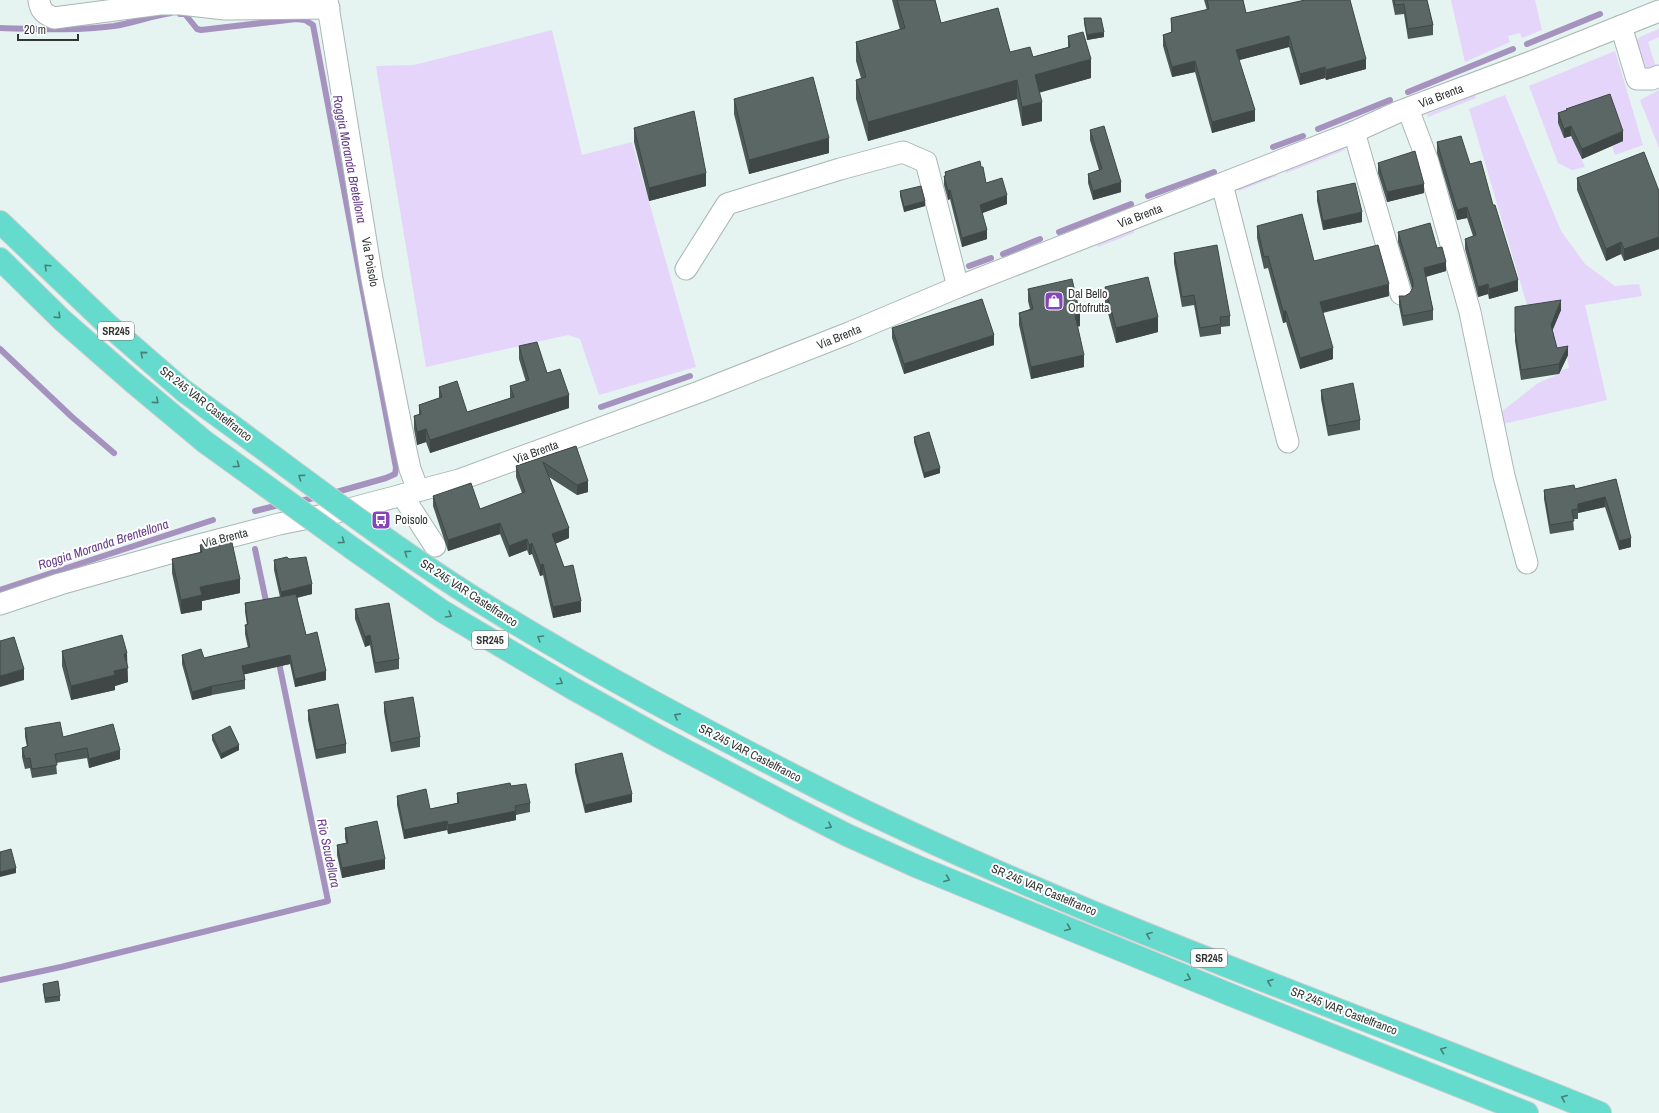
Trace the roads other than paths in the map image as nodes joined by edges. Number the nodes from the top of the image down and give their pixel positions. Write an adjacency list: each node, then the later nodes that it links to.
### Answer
1 (39, 0): 2 (street, Via Poisolo)
2 (328, 4): 15 (street, Via Poisolo)
3 (1659, 11): 4 (street, Via Brenta)
4 (1621, 26): 5 (street); 6 (street, Via Brenta)
5 (1659, 76)
6 (1408, 109): 7 (street, Via Brenta); 17 (street)
7 (1354, 132): 8 (street, Via Brenta); 13 (street)
8 (1226, 182): 12 (street, Via Brenta); 14 (street)
9 (0, 222): 20 (highway, SR 245 VAR Castelfranco / SR245, one-way to 9, bridge)
10 (0, 259): 19 (highway, SR245, one-way to 19, bridge)
11 (686, 269): 12 (street)
12 (958, 287): 15 (street, Via Brenta)
13 (1400, 294)
14 (1288, 442)
15 (410, 493): 16 (street, Via Poisolo); 18 (street, Via Brenta)
16 (435, 546)
17 (1527, 563)
18 (0, 604)
19 (1527, 1113)
20 (1600, 1113)

